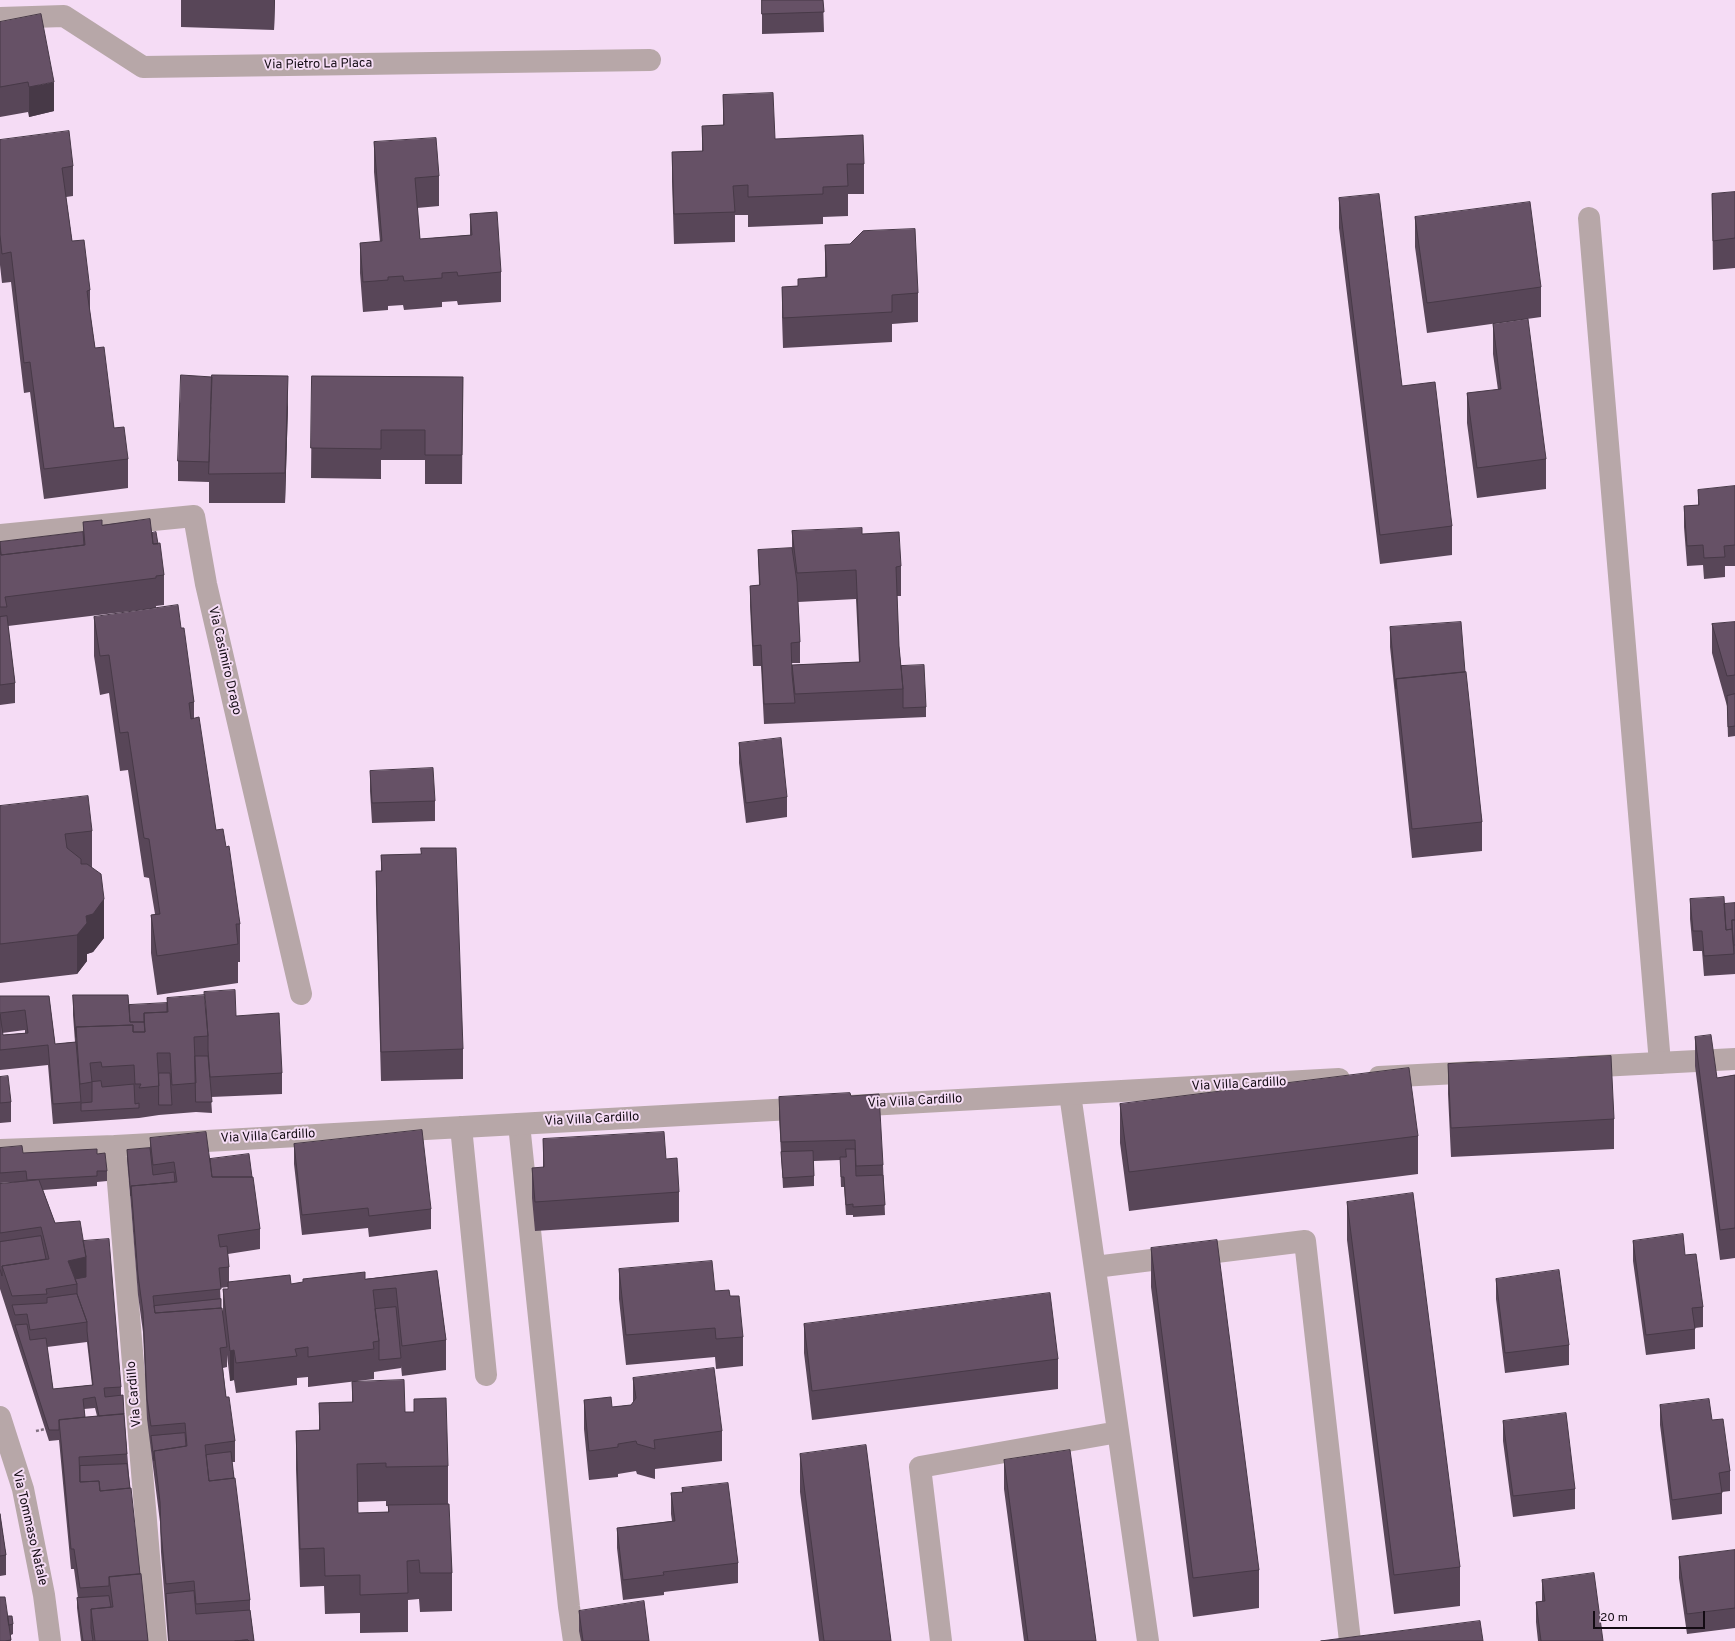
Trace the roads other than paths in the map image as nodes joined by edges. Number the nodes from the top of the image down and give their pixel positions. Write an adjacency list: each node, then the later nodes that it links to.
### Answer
1 (0, 18): 2 (street, Via Pietro La Placa)
2 (650, 60)
3 (1589, 218): 7 (street)
4 (0, 532): 5 (street, Via Casimiro Drago)
5 (301, 994)
6 (1735, 1059): 7 (street)
7 (1660, 1063): 8 (street)
8 (1565, 1068)
9 (1494, 1071): 10 (street, Via Villa Cardillo)
10 (1070, 1094): 11 (street, Via Villa Cardillo); 15 (street)
11 (520, 1124): 12 (street, Via Villa Cardillo); 21 (street)
12 (461, 1127): 13 (street, Via Villa Cardillo); 16 (street)
13 (115, 1146): 14 (street, Via Villa Cardillo); 20 (street, Via Cardillo)
14 (0, 1150)
15 (1095, 1267): 18 (street); 24 (street)
16 (486, 1375)
17 (0, 1417): 19 (street, Via Tommaso Natale)
18 (1118, 1432): 22 (street); 23 (street)
19 (50, 1641)
20 (156, 1641)
21 (574, 1641)
22 (941, 1641)
23 (1148, 1641)
24 (1350, 1641)

